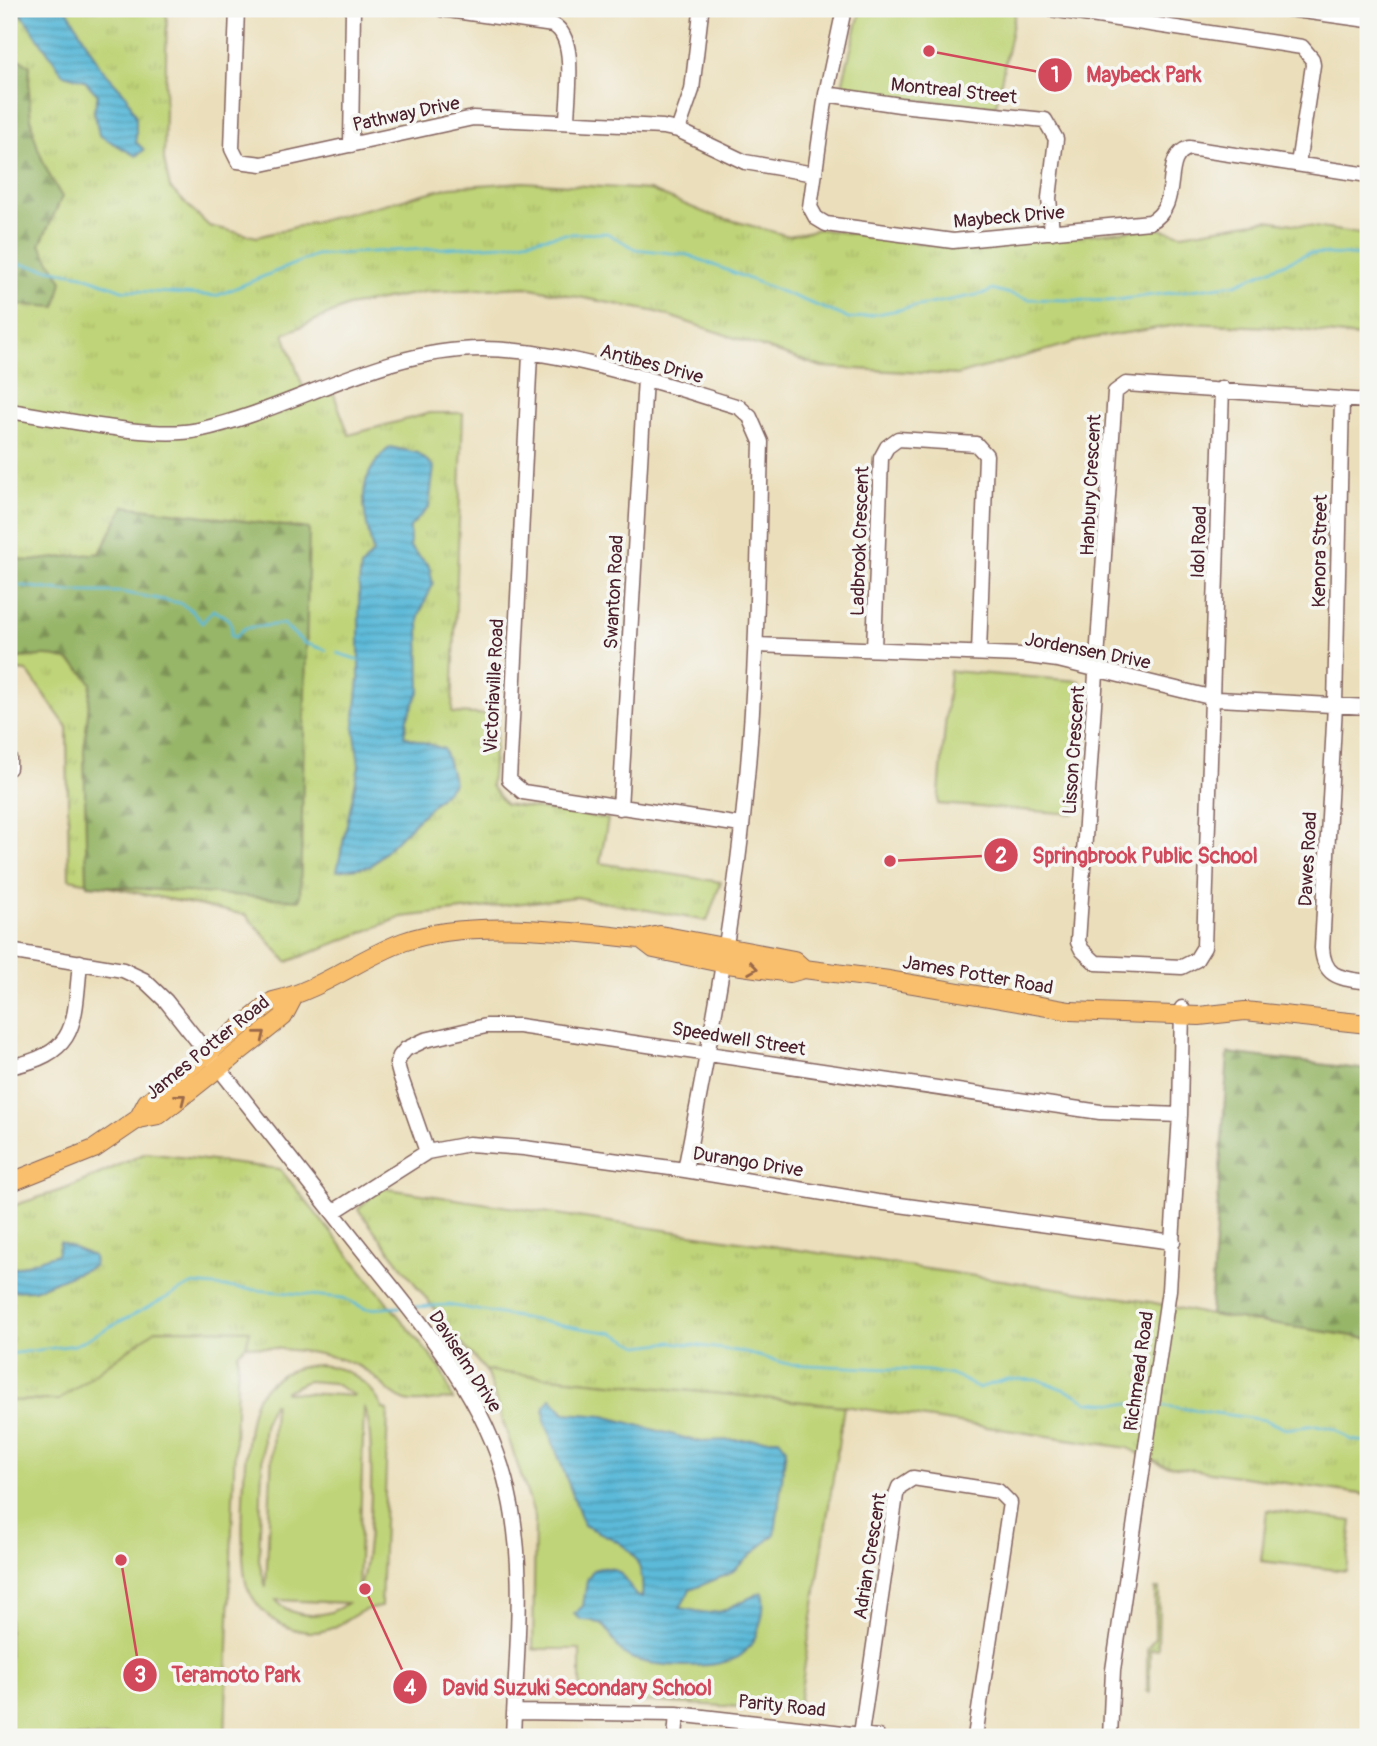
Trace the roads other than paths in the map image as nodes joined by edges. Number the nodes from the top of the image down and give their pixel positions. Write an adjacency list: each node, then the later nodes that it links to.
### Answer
1 (237, 9): 12 (street, Pathway Drive)
2 (353, 9): 12 (street)
3 (441, 9): 10 (street)
4 (844, 9): 9 (street, Maybeck Drive)
5 (1051, 9): 13 (street)
6 (1288, 9): 8 (street)
7 (701, 12): 11 (street)
8 (1368, 20)
9 (826, 94): 14 (street, Maybeck Drive); 16 (street, Montreal Street)
10 (567, 122): 11 (street, Pathway Drive); 12 (street, Pathway Drive)
11 (678, 130): 14 (street, Pathway Drive)
12 (351, 145)
13 (1298, 164): 15 (street, Maybeck Drive); 16 (street, Maybeck Drive)
14 (814, 174): 16 (street, Maybeck Drive)
15 (1368, 175)
16 (1052, 232)
17 (530, 354): 18 (street, Antibes Drive); 22 (street, Antibes Drive); 32 (street, Victoriaville Road)
18 (645, 378): 23 (street, Antibes Drive); 32 (street, Swanton Road)
19 (1222, 388): 20 (street, Hanbury Crescent); 26 (street, Hanbury Crescent); 27 (street, Idol Road)
20 (1342, 399): 21 (street, Hanbury Crescent); 28 (street, Kenora Street)
21 (1368, 401)
22 (9, 411)
23 (756, 645): 24 (street, Jordensen Drive); 33 (street, Antibes Drive)
24 (874, 649): 25 (street, Jordensen Drive); 25 (street, Ladbrook Crescent)
25 (979, 653): 26 (street, Jordensen Drive)
26 (1098, 669): 27 (street, Jordensen Drive); 27 (street, Lisson Crescent)
27 (1213, 698): 28 (street, Jordensen Drive)
28 (1335, 705): 29 (street, Jordensen Drive); 37 (street, Dawes Road)
29 (1368, 707)
30 (9, 758): 31 (street)
31 (9, 768)
32 (620, 808): 33 (street, Victoriaville Road)
33 (741, 825): 35 (street, Antibes Drive)
34 (9, 951): 36 (street, Daviselm Drive)
35 (722, 956): 38 (main road, James Potter Road); 39 (main road, James Potter Road); 42 (street, Antibes Drive)
36 (80, 962): 41 (street, Daviselm Drive); 43 (street)
37 (1368, 982)
38 (293, 996): 41 (main road, James Potter Road); 44 (main road, James Potter Road, one-way to 38)
39 (1181, 1012): 40 (main road, James Potter Road); 45 (street, Richmead Road)
40 (1368, 1024)
41 (208, 1053): 44 (street, Daviselm Drive); 46 (main road, James Potter Road)
42 (708, 1054): 45 (street, Speedwell Street); 47 (street, Speedwell Street); 48 (street, Antibes Drive)
43 (9, 1067)
44 (220, 1068): 46 (main road, James Potter Road, one-way to 44); 50 (street, Daviselm Drive)
45 (1180, 1115): 51 (street, Richmead Road)
46 (138, 1119): 49 (main road, James Potter Road)
47 (428, 1152): 48 (street, Durango Drive); 50 (street, Durango Drive)
48 (685, 1170): 51 (street, Durango Drive)
49 (9, 1183)
50 (333, 1212): 52 (street, Daviselm Drive)
51 (1173, 1242): 59 (street, Richmead Road)
52 (514, 1712): 53 (street, Parity Road); 55 (street, Daviselm Drive)
53 (677, 1714): 54 (street, Parity Road); 56 (street)
54 (861, 1734): 57 (street, Parity Road); 58 (street, Adrian Crescent)
55 (513, 1737)
56 (675, 1737)
57 (878, 1737)
58 (975, 1737)
59 (1110, 1737)

